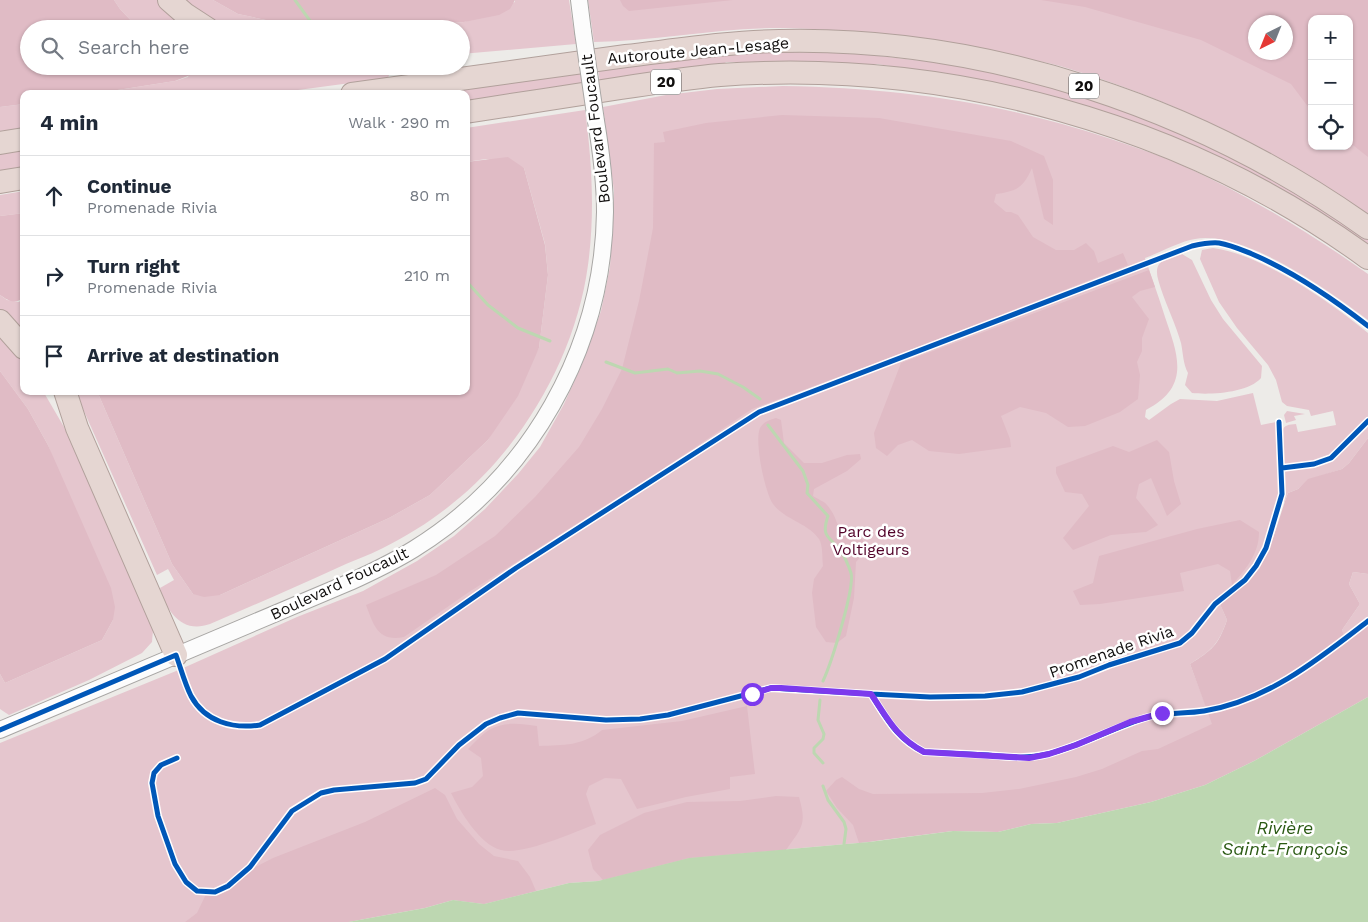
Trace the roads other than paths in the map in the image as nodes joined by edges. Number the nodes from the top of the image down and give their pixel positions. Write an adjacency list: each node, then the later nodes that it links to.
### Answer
1 (170, 0): 3 (highway)
2 (579, 0): 19 (street, Boulevard Foucault, bridge)
3 (194, 20)
4 (580, 62): 5 (highway); 6 (highway, Autoroute Jean-Lesage / 20); 12 (highway, Autoroute Jean-Lesage / 20)
5 (470, 64)
6 (380, 90)
7 (470, 111): 13 (highway, Autoroute Jean-Lesage / 20)
8 (20, 140): 9 (highway)
9 (0, 143)
10 (20, 179): 11 (highway)
11 (0, 182)
12 (1368, 228)
13 (1368, 258)
14 (0, 321): 15 (highway)
15 (20, 344)
16 (56, 395): 18 (highway)
17 (66, 395): 18 (highway)
18 (77, 428): 19 (highway)
19 (176, 655): 20 (street, Boulevard Foucault)
20 (0, 730)

